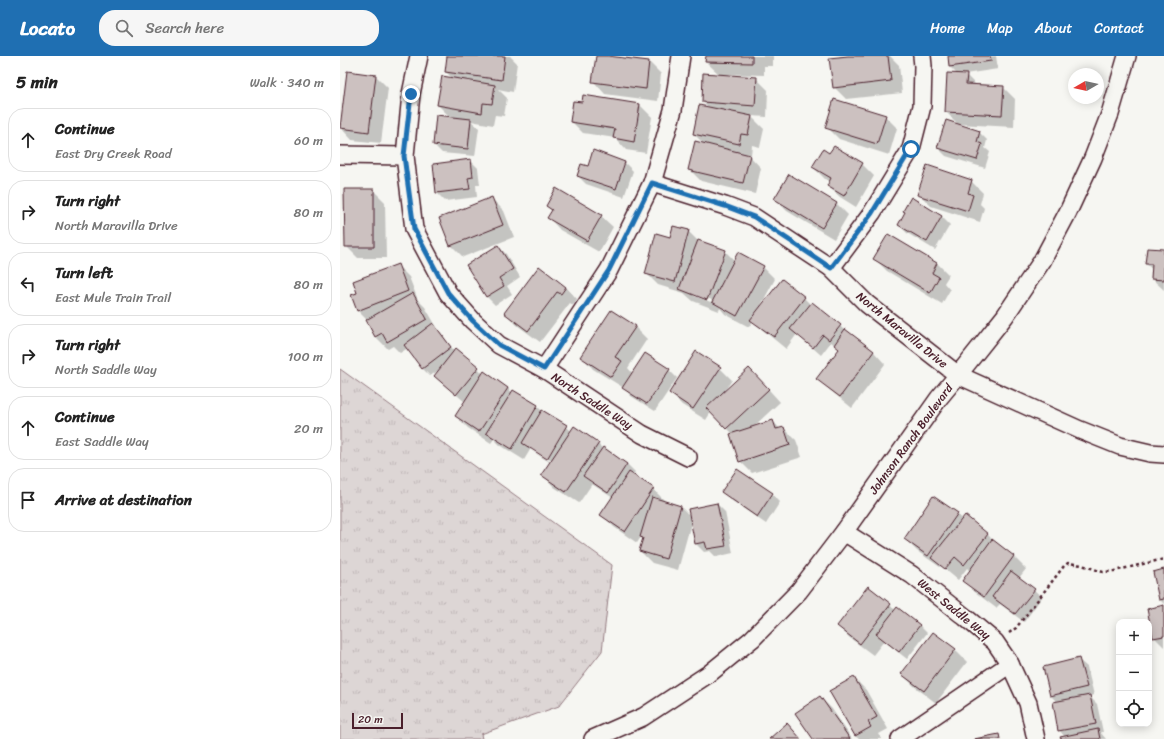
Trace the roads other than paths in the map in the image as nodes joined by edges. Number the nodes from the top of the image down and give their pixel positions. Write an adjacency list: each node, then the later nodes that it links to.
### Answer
1 (419, 56): 6 (street, North Saddle Way)
2 (681, 56): 7 (street)
3 (922, 56): 8 (street)
4 (1127, 56): 10 (street, Johnson Ranch Boulevard)
5 (340, 156): 6 (street)
6 (404, 156): 9 (street, North Saddle Way)
7 (652, 183): 8 (street, North Maravilla Drive); 9 (street)
8 (831, 268): 10 (street, North Maravilla Drive)
9 (544, 369): 12 (street, North Saddle Way)
10 (958, 375): 11 (street, North Maravilla Drive); 13 (street, Johnson Ranch Boulevard)
11 (1164, 454)
12 (688, 457)
13 (844, 532): 14 (street, West Saddle Way); 15 (street, Johnson Ranch Boulevard)
14 (1010, 664): 16 (street); 17 (street, West Saddle Way)
15 (593, 739)
16 (900, 739)
17 (1036, 739)

